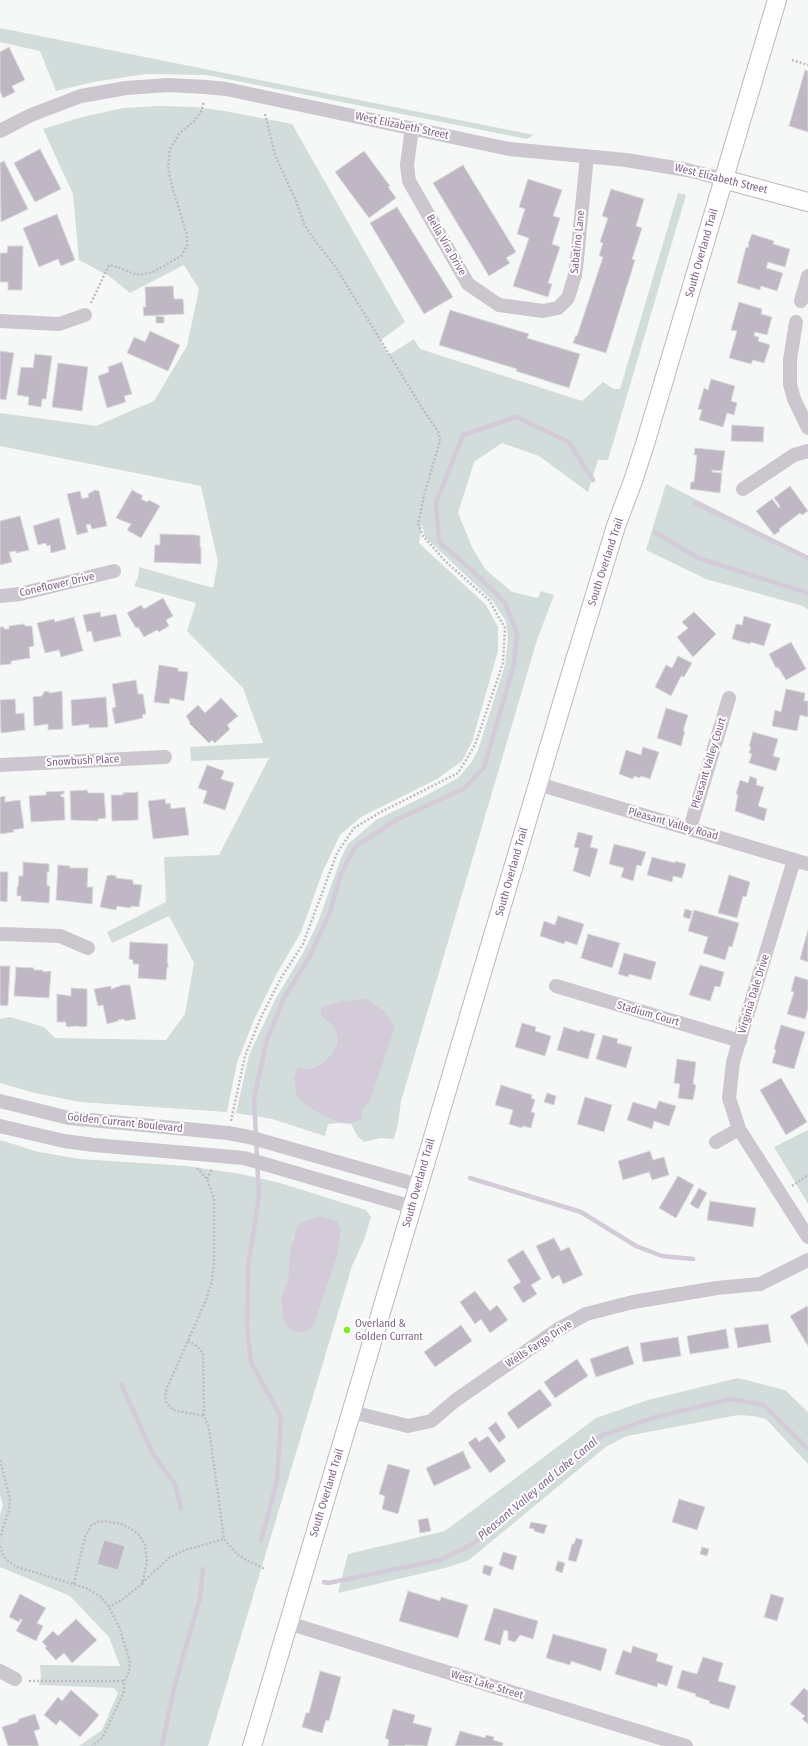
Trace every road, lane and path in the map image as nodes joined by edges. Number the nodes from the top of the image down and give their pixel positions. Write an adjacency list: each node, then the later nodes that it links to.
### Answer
1 (776, 0): 9 (main road, South Overland Trail)
2 (792, 60): 3 (path)
3 (808, 65)
4 (206, 87): 6 (street, West Elizabeth Street); 7 (street, West Elizabeth Street); 14 (path)
5 (264, 114): 35 (path)
6 (412, 128): 8 (street, West Elizabeth Street); 13 (street, Bella Vira Drive)
7 (0, 131)
8 (587, 156): 9 (street, West Elizabeth Street); 13 (street, Sabatino Lane)
9 (723, 178): 10 (main road, West Elizabeth Street); 25 (main road, South Overland Trail)
10 (808, 202)
11 (808, 276): 12 (street)
12 (801, 301)
13 (543, 311)
14 (85, 315): 15 (street)
15 (0, 321)
16 (796, 322): 17 (street)
17 (808, 428)
18 (808, 451): 19 (street)
19 (743, 489)
20 (114, 571): 21 (street, Coneflower Drive)
21 (0, 596)
22 (729, 698): 26 (street, Pleasant Valley Court)
23 (165, 757): 24 (street, Snowbush Place)
24 (0, 765)
25 (538, 784): 26 (street, Pleasant Valley Road); 41 (main road, South Overland Trail)
26 (690, 828): 27 (street, Pleasant Valley Road)
27 (801, 862): 31 (street, Virginia Dale Drive)
28 (0, 934): 29 (street)
29 (88, 948)
30 (556, 986): 31 (street, Stadium Court)
31 (740, 1041): 34 (street, Virginia Dale Drive)
32 (0, 1101): 35 (street, Golden Currant Boulevard)
33 (0, 1126): 37 (street)
34 (739, 1129): 36 (street); 42 (street, Virginia Dale Drive)
35 (228, 1133): 37 (street); 41 (street, Golden Currant Boulevard)
36 (716, 1142)
37 (219, 1161): 40 (path); 43 (street)
38 (193, 1165): 40 (path)
39 (808, 1175): 42 (path)
40 (207, 1179): 46 (path)
41 (418, 1185): 43 (main road, South Overland Trail)
42 (780, 1193): 44 (street, Virginia Dale Drive)
43 (412, 1207): 47 (main road, South Overland Trail)
44 (808, 1237)
45 (808, 1260): 47 (street, Wells Fargo Drive)
46 (188, 1341): 48 (path); 48 (path)
47 (352, 1412): 57 (main road, South Overland Trail)
48 (204, 1416): 51 (path)
49 (0, 1460): 50 (path)
50 (0, 1538)
51 (224, 1539): 53 (path); 55 (path)
52 (0, 1546): 54 (path)
53 (264, 1569)
54 (74, 1584): 55 (path); 56 (path)
55 (142, 1584): 56 (path)
56 (109, 1607): 60 (path)
57 (288, 1623): 62 (main road, South Overland Trail); 63 (street, West Lake Street)
58 (0, 1672): 59 (street)
59 (15, 1679): 60 (path)
60 (124, 1681): 61 (path)
61 (92, 1746)
62 (252, 1746)
63 (686, 1746)

